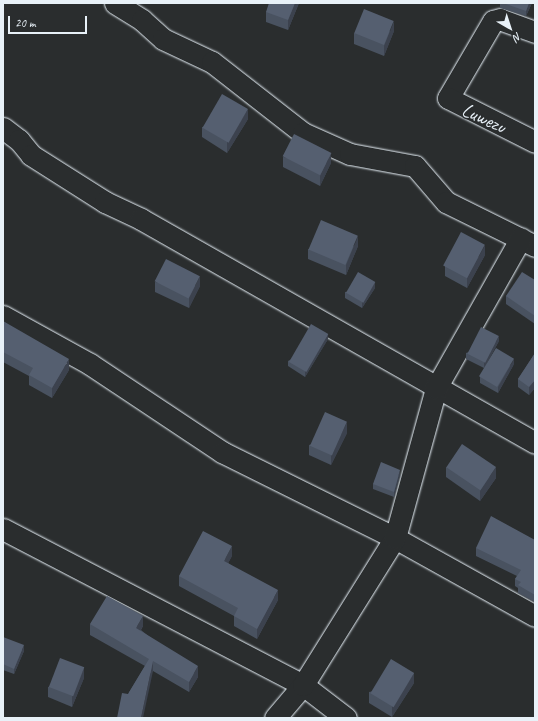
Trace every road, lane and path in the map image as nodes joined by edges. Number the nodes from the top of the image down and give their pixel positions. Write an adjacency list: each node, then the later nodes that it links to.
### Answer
1 (115, 3): 5 (street)
2 (535, 32): 4 (street, Luwezu)
3 (3, 128): 7 (street)
4 (535, 142)
5 (528, 242): 7 (street)
6 (3, 316): 10 (street)
7 (436, 388): 8 (street); 10 (street)
8 (535, 444)
9 (3, 530): 12 (street)
10 (395, 538): 11 (street); 12 (street)
11 (535, 616)
12 (303, 685): 13 (street); 14 (street)
13 (275, 718)
14 (346, 718)

